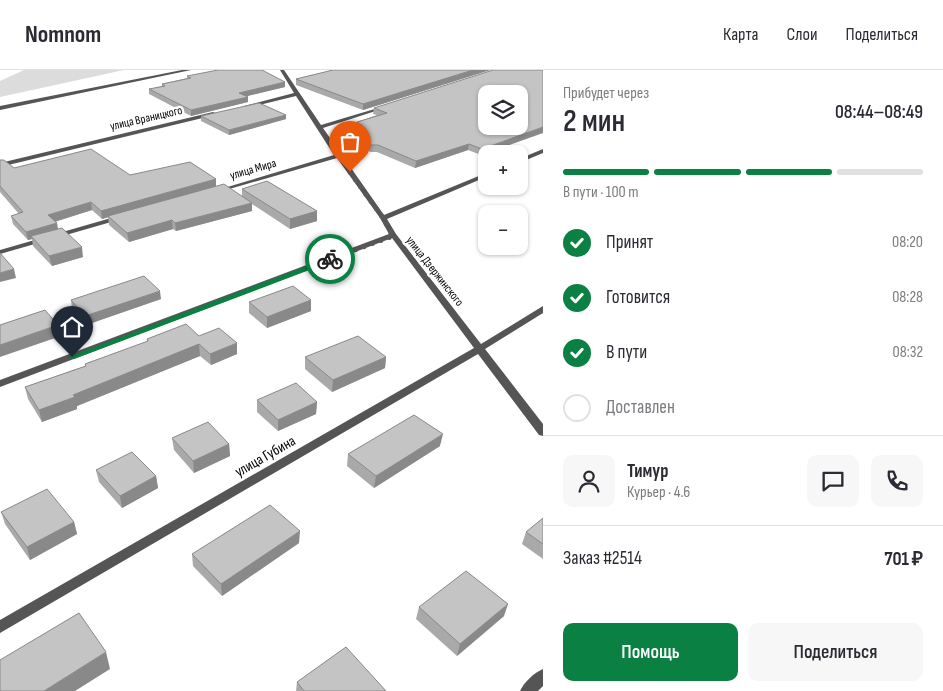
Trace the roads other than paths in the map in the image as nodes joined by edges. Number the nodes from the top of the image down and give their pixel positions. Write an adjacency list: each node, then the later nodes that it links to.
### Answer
1 (190, 70): 5 (street)
2 (282, 70): 3 (street, улица Дзержинского)
3 (297, 94): 6 (street); 8 (street, улица Дзержинского)
4 (396, 103): 8 (street)
5 (0, 108)
6 (239, 108)
7 (220, 112): 12 (street, улица Враницкого)
8 (320, 127): 10 (street, улица Дзержинского)
9 (543, 151): 11 (street)
10 (338, 156): 14 (street, улица Мира); 16 (street, улица Дзержинского)
11 (528, 157)
12 (0, 165)
13 (478, 178): 16 (street)
14 (207, 194)
15 (132, 215): 18 (street)
16 (383, 218): 17 (street, улица Дзержинского)
17 (393, 236): 20 (street, улица Дзержинского); 21 (street)
18 (0, 252)
19 (543, 309): 20 (street, улица Губина)
20 (481, 348): 22 (street, улица Дзержинского); 23 (street, улица Губина)
21 (0, 384)
22 (543, 432)
23 (0, 627)
24 (543, 676): 25 (street)
25 (528, 691)

